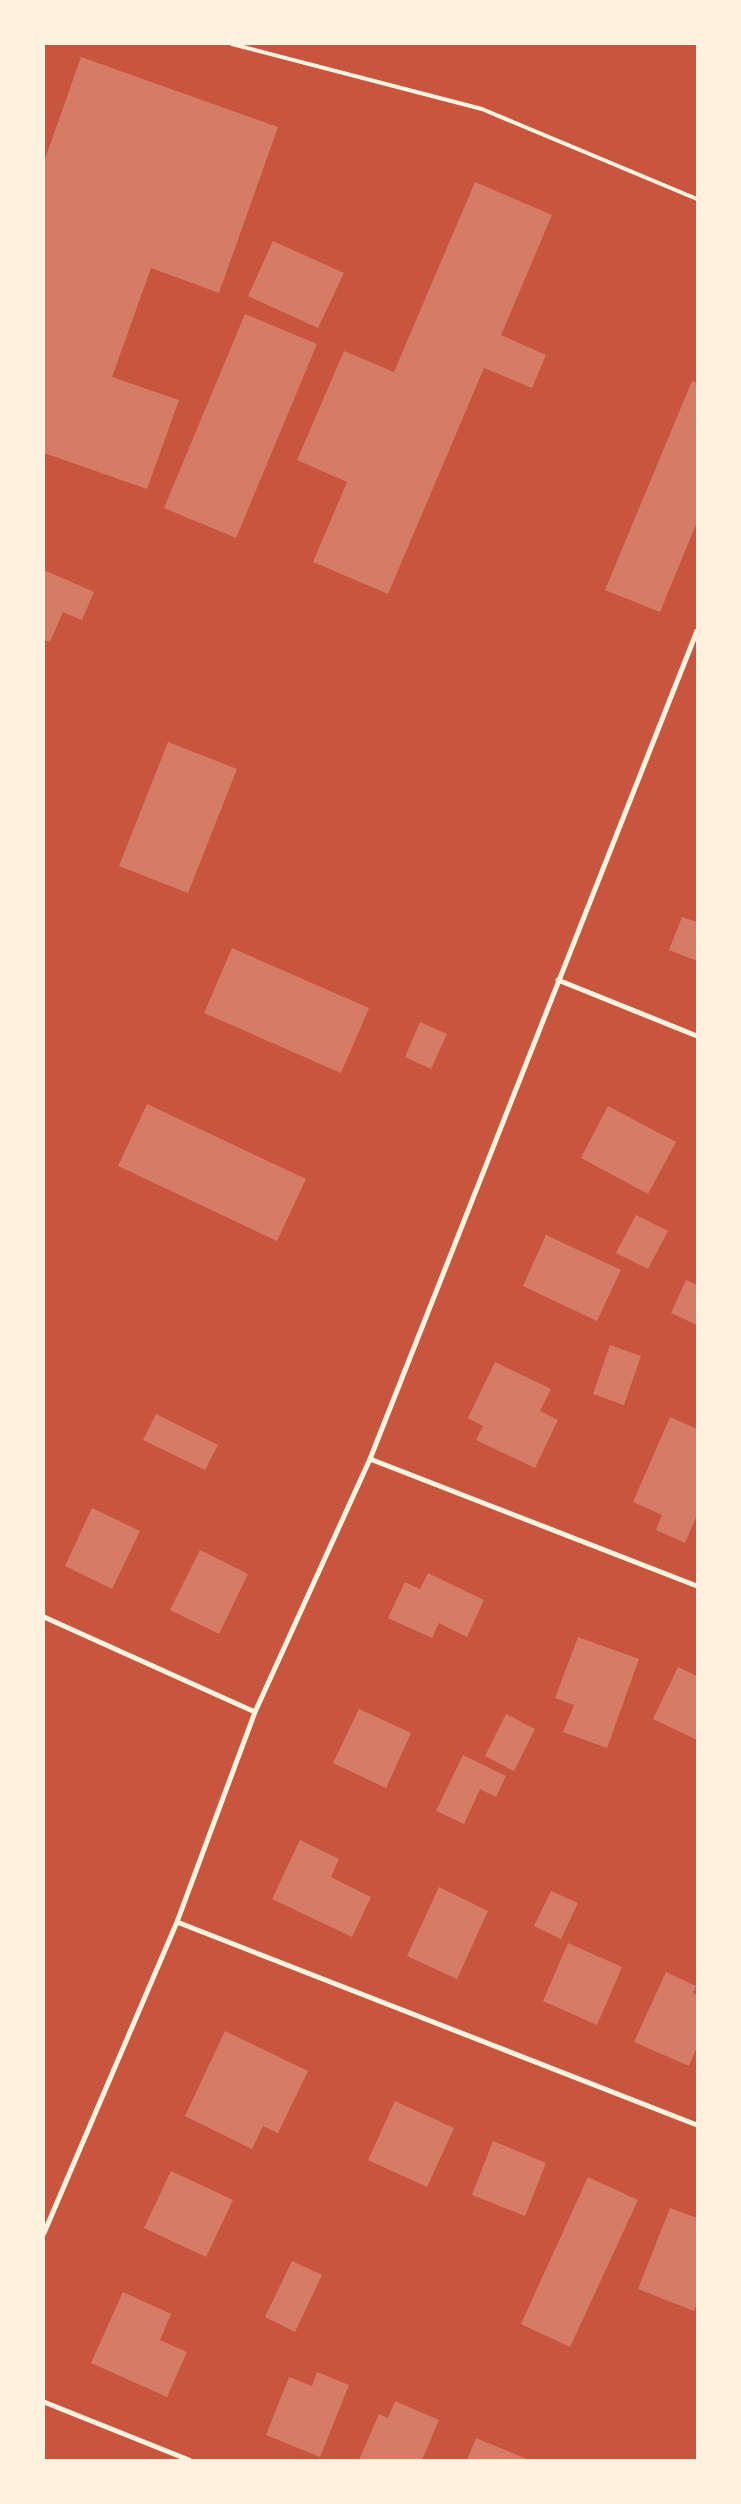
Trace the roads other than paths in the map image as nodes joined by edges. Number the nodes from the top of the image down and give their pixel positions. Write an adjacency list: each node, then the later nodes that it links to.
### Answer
1 (232, 44): 2 (lane)
2 (697, 199)
3 (697, 631): 4 (street)
4 (558, 980): 5 (street); 6 (street)
5 (697, 1036)
6 (370, 1459): 7 (street); 9 (street)
7 (697, 1586)
8 (44, 1617): 9 (street)
9 (255, 1712): 10 (street)
10 (177, 1922): 11 (street); 12 (street)
11 (697, 2125)
12 (44, 2233)
13 (44, 2402): 14 (street)
14 (189, 2460)

